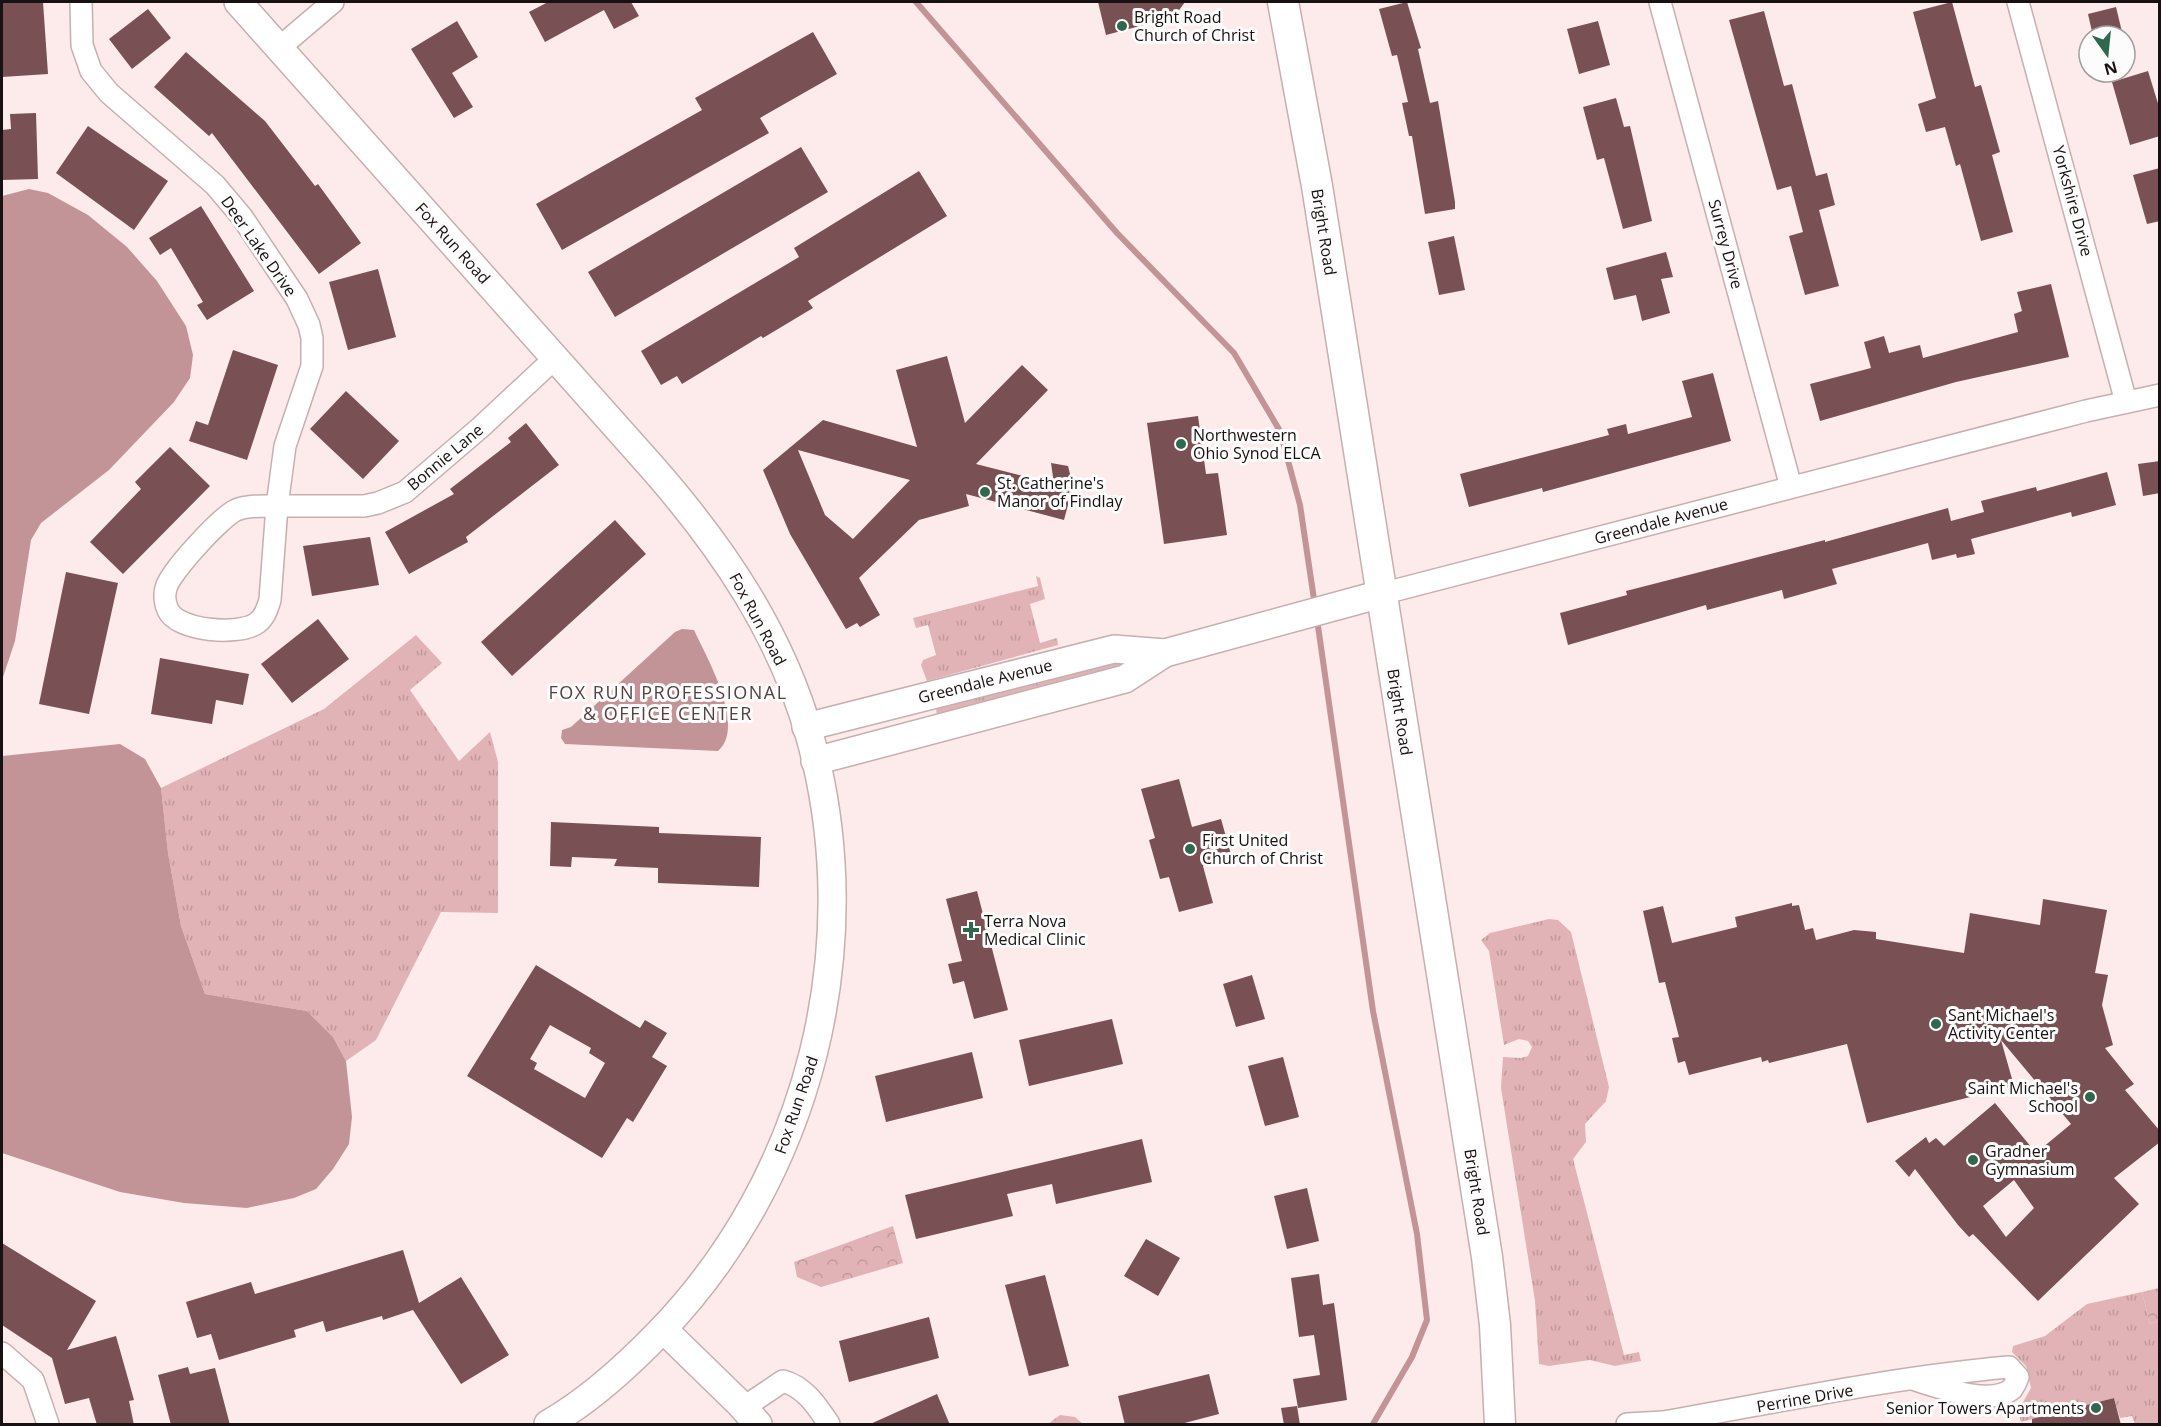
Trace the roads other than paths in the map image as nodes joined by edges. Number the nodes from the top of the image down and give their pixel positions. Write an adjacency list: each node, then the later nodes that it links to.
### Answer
1 (81, 2): 12 (street, Deer Lake Drive)
2 (238, 2): 7 (street, Fox Run Road)
3 (333, 2): 7 (street)
4 (1283, 2): 13 (main road, Bright Road)
5 (1660, 2): 11 (street, Surrey Drive)
6 (2018, 2): 10 (street, Yorkshire Drive)
7 (279, 48): 8 (street, Fox Run Road)
8 (555, 358): 12 (street, Bonnie Lane); 15 (street, Fox Run Road)
9 (2160, 395): 10 (street, Greendale Avenue)
10 (2126, 402): 11 (street, Greendale Avenue)
11 (1791, 488): 13 (street, Greendale Avenue)
12 (277, 506): 12 (street, Bonnie Lane)
13 (1381, 594): 14 (street, Greendale Avenue); 25 (main road, Bright Road)
14 (1165, 653): 15 (street, Greendale Avenue); 16 (street, Greendale Avenue)
15 (806, 727): 16 (street, Fox Run Road)
16 (815, 761): 17 (street, Fox Run Road)
17 (663, 1329): 20 (street); 23 (street, Fox Run Road)
18 (2, 1353): 22 (street)
19 (1912, 1379): 21 (street, Perrine Drive)
20 (751, 1416): 24 (street)
21 (1661, 1424): 26 (street, Perrine Drive)
22 (48, 1425)
23 (548, 1425)
24 (829, 1425)
25 (1500, 1425)
26 (1627, 1425)

